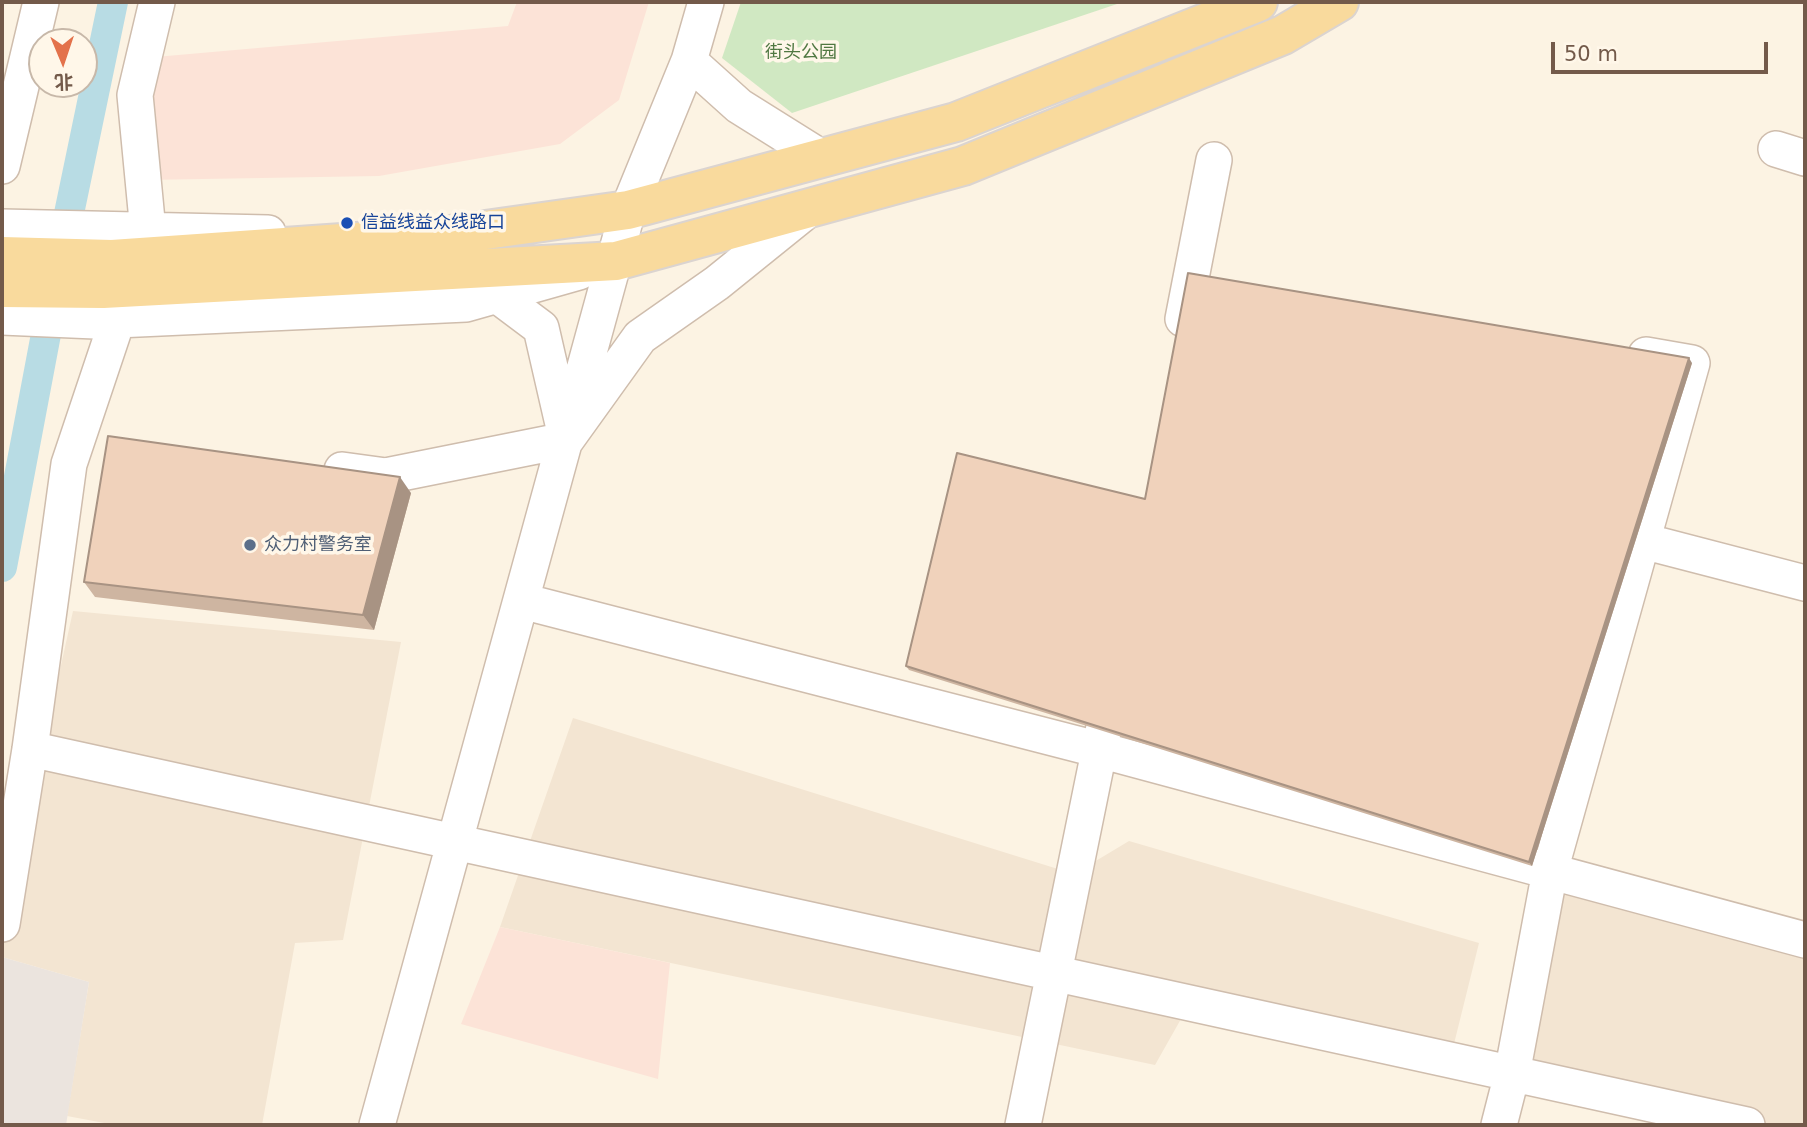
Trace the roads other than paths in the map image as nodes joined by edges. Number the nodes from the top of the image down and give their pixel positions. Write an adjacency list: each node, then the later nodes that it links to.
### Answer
1 (41, 2): 9 (street)
2 (157, 2): 16 (street)
3 (706, 2): 6 (street)
4 (1258, 2): 7 (main road)
5 (1339, 2): 10 (main road)
6 (689, 61): 7 (street); 11 (street)
7 (822, 158): 11 (main road)
8 (1214, 160): 21 (street)
9 (2, 166)
10 (810, 208): 14 (main road); 22 (street)
11 (628, 210): 14 (street); 16 (main road)
12 (2, 227): 16 (street)
13 (2, 256): 16 (main road)
14 (616, 261): 15 (main road); 18 (street); 22 (street)
15 (460, 270): 16 (main road); 18 (street)
16 (117, 275): 17 (main road); 18 (street); 19 (street); 28 (street)
17 (2, 288)
18 (499, 295): 22 (street)
19 (2, 317)
20 (1611, 349): 24 (street)
21 (1176, 357)
22 (566, 440): 23 (street); 26 (street)
23 (307, 466)
24 (1643, 541): 25 (street); 31 (street)
25 (1805, 583)
26 (522, 601): 29 (street); 30 (street)
27 (1111, 695): 29 (street)
28 (30, 749): 30 (street); 32 (street)
29 (1100, 750): 31 (street); 34 (street)
30 (455, 843): 34 (street); 36 (street)
31 (1550, 871): 33 (street); 35 (street)
32 (2, 924)
33 (1805, 940)
34 (1054, 974): 35 (street); 37 (street)
35 (1513, 1074): 38 (street); 39 (street)
36 (377, 1125)
37 (1023, 1125)
38 (1499, 1125)
39 (1747, 1125)

